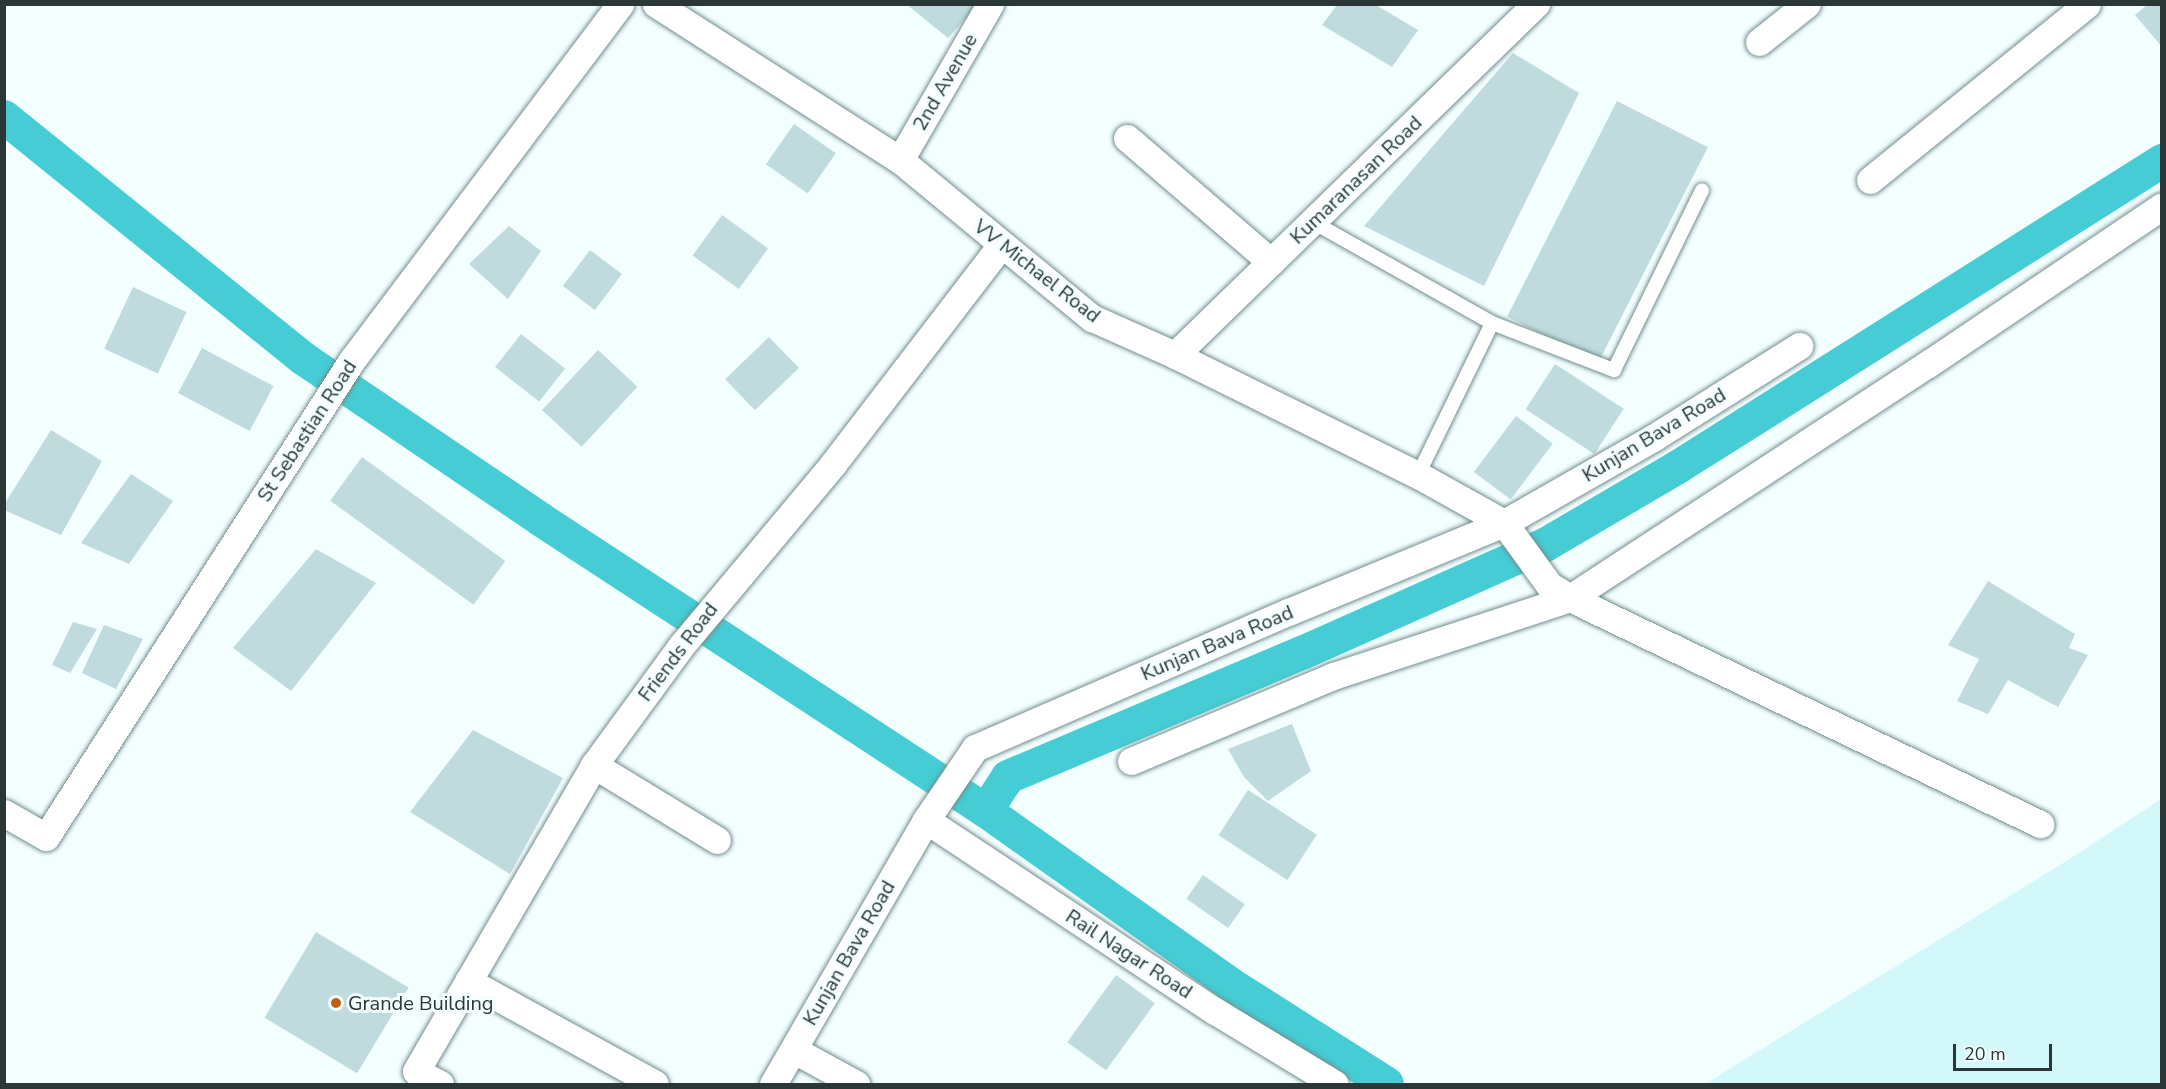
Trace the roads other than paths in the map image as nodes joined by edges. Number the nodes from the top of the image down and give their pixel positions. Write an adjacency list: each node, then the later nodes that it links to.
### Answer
1 (620, 4): 24 (street, St Sebastian Road)
2 (656, 4): 9 (street, VV Michael Road)
3 (990, 4): 9 (street, 2nd Avenue)
4 (1536, 4): 13 (street, Kumaranasan Road)
5 (1807, 4): 7 (street)
6 (2087, 4): 10 (street)
7 (1759, 42)
8 (1127, 138): 15 (street)
9 (900, 160): 14 (street, VV Michael Road)
10 (1870, 180)
11 (1702, 190): 16 (lane)
12 (2162, 206): 21 (street)
13 (1312, 222): 15 (street, Kumaranasan Road); 16 (lane)
14 (1002, 244): 18 (street, VV Michael Road); 23 (street, Friends Road)
15 (1271, 262): 18 (street, Kumaranasan Road)
16 (1492, 323): 19 (lane)
17 (1799, 346): 20 (street, Kunjan Bava Road)
18 (1175, 355): 19 (street, VV Michael Road)
19 (1418, 475): 20 (street, VV Michael Road)
20 (1506, 525): 21 (street); 25 (street, Kunjan Bava Road)
21 (1560, 591): 22 (street); 26 (street)
22 (1131, 761)
23 (594, 765): 27 (street); 28 (street, Friends Road)
24 (4, 813)
25 (926, 820): 29 (street, Kunjan Bava Road); 34 (street, Rail Nagar Road)
26 (2040, 824)
27 (717, 840)
28 (468, 981): 30 (street, Friends Road); 31 (street)
29 (794, 1050): 32 (street, Kunjan Bava Road); 33 (street)
30 (440, 1084)
31 (655, 1084)
32 (773, 1084)
33 (856, 1084)
34 (1335, 1084)

